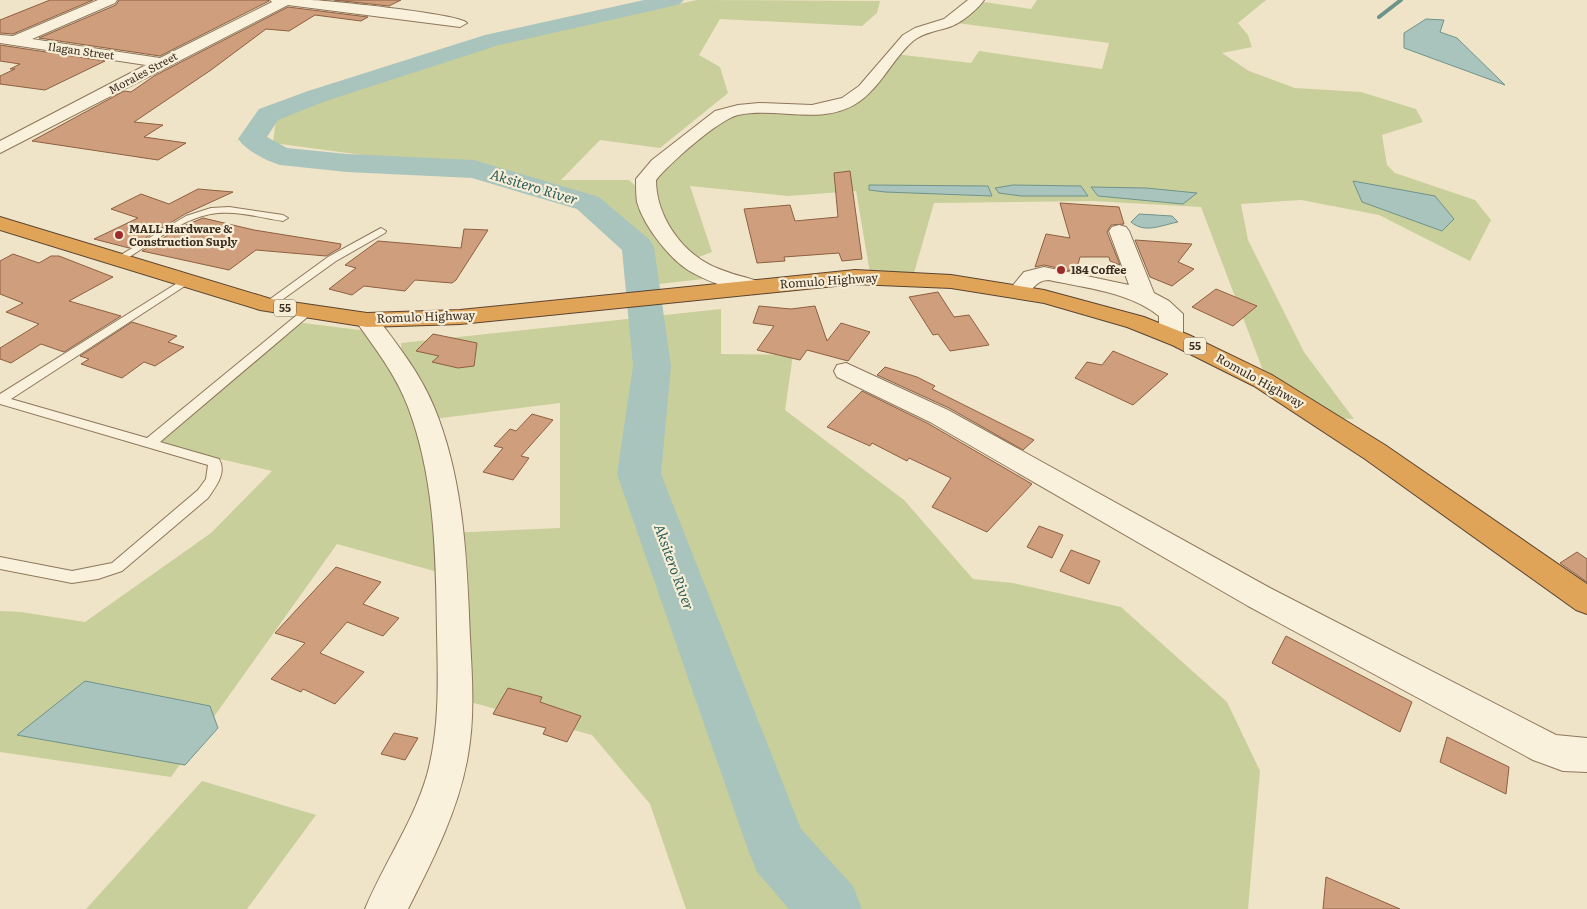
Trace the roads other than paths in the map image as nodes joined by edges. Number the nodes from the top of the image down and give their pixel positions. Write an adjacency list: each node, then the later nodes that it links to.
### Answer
1 (110, 0): 5 (street)
2 (283, 0): 4 (street); 7 (street, Morales Street)
3 (977, 0): 15 (street)
4 (460, 23)
5 (7, 40): 6 (street); 7 (street, Ilagan Street)
6 (0, 48)
7 (163, 63): 8 (street, Morales Street)
8 (0, 148)
9 (283, 218): 13 (lane)
10 (0, 223): 13 (highway, Romulo Highway / 55)
11 (381, 231): 18 (lane)
12 (1119, 231): 17 (street)
13 (119, 259): 14 (highway, Romulo Highway / 55)
14 (186, 280): 18 (highway, Romulo Highway / 55); 23 (lane)
15 (746, 288): 16 (highway, Romulo Highway / 55); 20 (highway, Romulo Highway / 55)
16 (1020, 290): 17 (street); 21 (highway, Romulo Highway / 55)
17 (1144, 296): 21 (street)
18 (268, 305): 19 (highway, Romulo Highway / 55)
19 (308, 312): 20 (highway, Romulo Highway / 55); 23 (lane)
20 (367, 320): 27 (street)
21 (1171, 336): 25 (highway, Romulo Highway / 55)
22 (846, 371): 26 (street)
23 (150, 443): 24 (lane)
24 (0, 563)
25 (1587, 600)
26 (1587, 755)
27 (386, 909)

